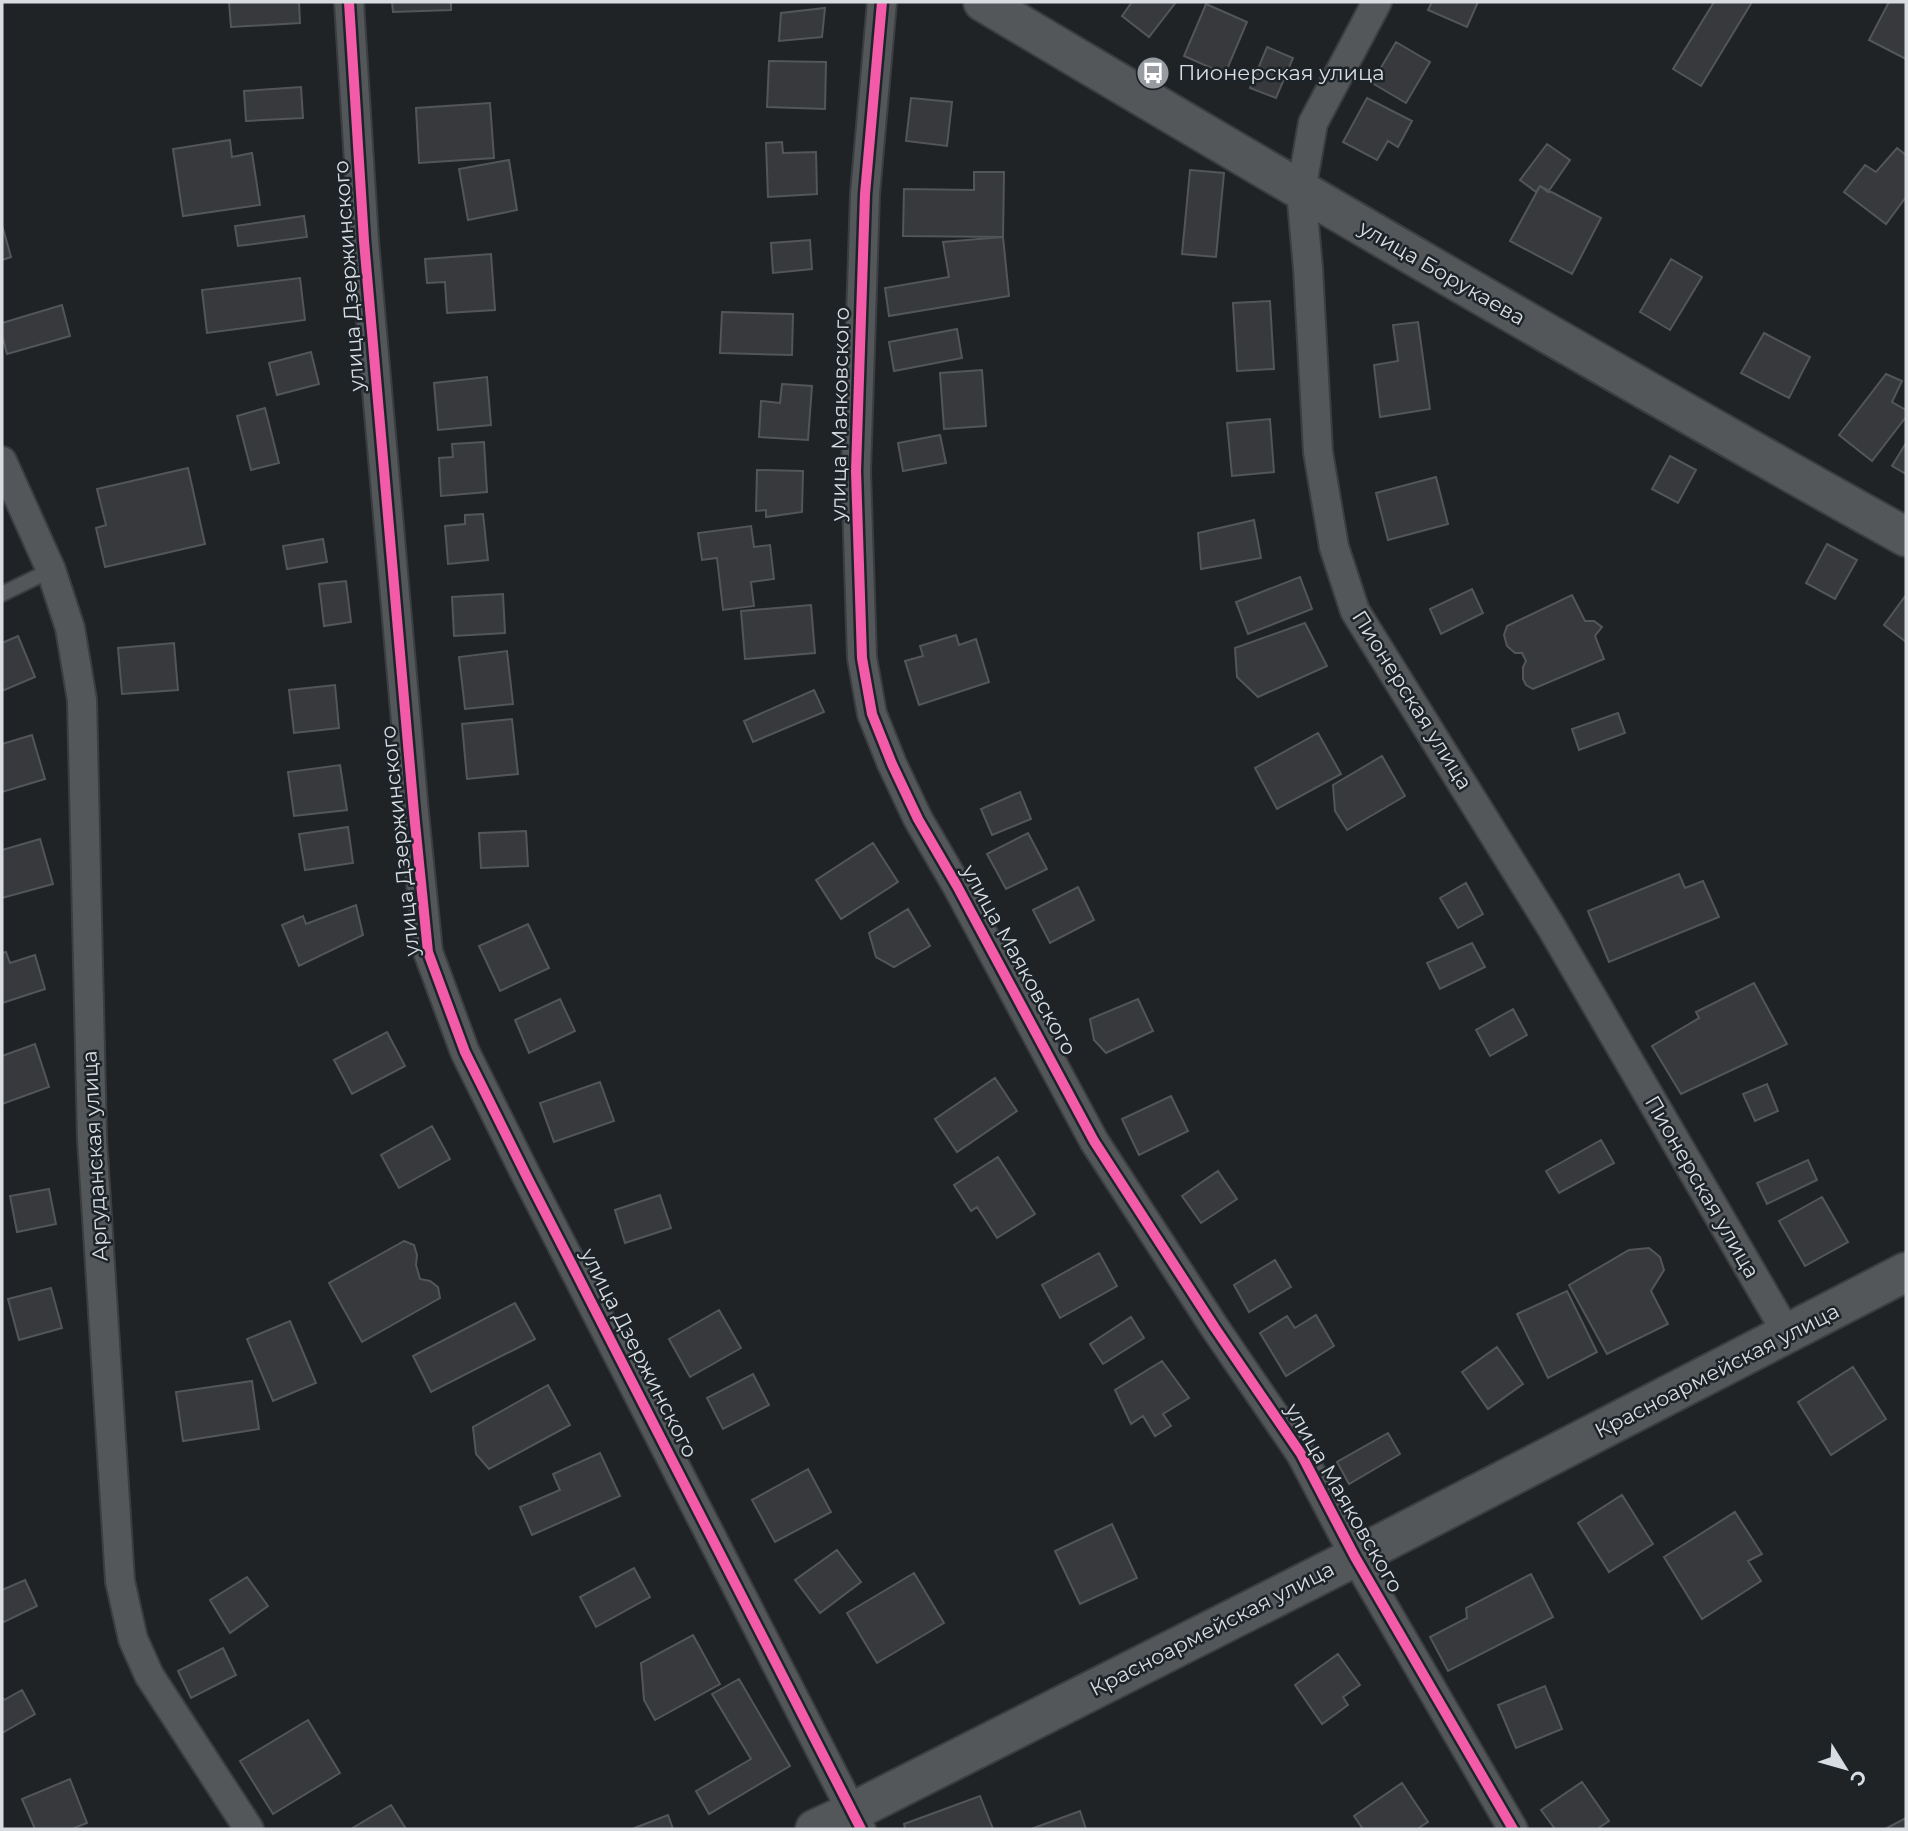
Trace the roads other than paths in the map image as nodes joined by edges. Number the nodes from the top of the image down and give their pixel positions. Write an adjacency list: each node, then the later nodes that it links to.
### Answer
1 (349, 2): 13 (street, улица Дзержинского)
2 (882, 2): 12 (street, улица Маяковского)
3 (983, 2): 5 (street, улица Борукаева)
4 (1377, 2): 5 (street, Пионерская улица)
5 (1301, 191): 7 (street, улица Борукаева); 11 (street, Пионерская улица)
6 (2, 461): 8 (street, Аргуданская улица)
7 (1906, 537)
8 (51, 570): 9 (lane); 14 (street, Аргуданская улица)
9 (2, 594)
10 (1906, 1272): 11 (street, Красноармейская улица)
11 (1788, 1335): 12 (street, Красноармейская улица)
12 (1355, 1557): 13 (street, Красноармейская улица); 16 (street, улица Маяковского)
13 (857, 1821): 15 (street, Красноармейская улица)
14 (250, 1829)
15 (816, 1829)
16 (1513, 1829)

